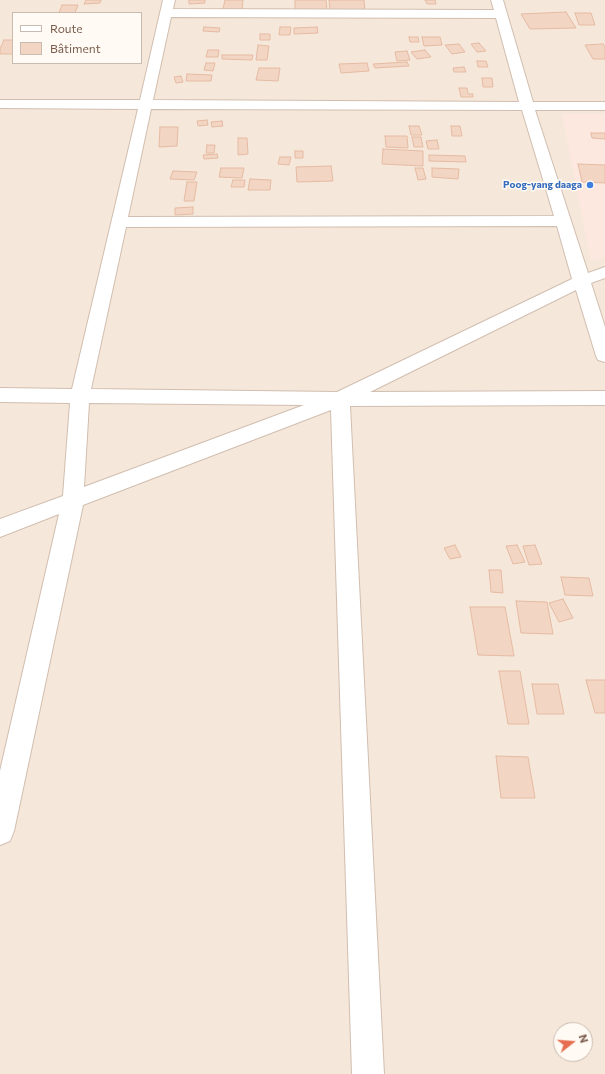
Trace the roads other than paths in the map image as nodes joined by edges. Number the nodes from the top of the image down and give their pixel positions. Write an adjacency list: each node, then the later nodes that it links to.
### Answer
1 (167, 6): 2 (street); 4 (street)
2 (499, 7): 5 (street)
3 (0, 104): 4 (street)
4 (145, 105): 5 (street); 8 (street)
5 (527, 105): 6 (street); 7 (street)
6 (605, 106)
7 (563, 221): 8 (street); 10 (street)
8 (119, 222): 13 (street)
9 (605, 272): 10 (street)
10 (581, 281): 11 (street); 15 (street)
11 (605, 356)
12 (0, 395): 13 (street)
13 (80, 396): 15 (street); 16 (street)
14 (605, 398): 15 (street)
15 (340, 399): 16 (street); 19 (street)
16 (73, 500): 17 (street); 18 (street)
17 (0, 528)
18 (0, 831)
19 (368, 1074)

